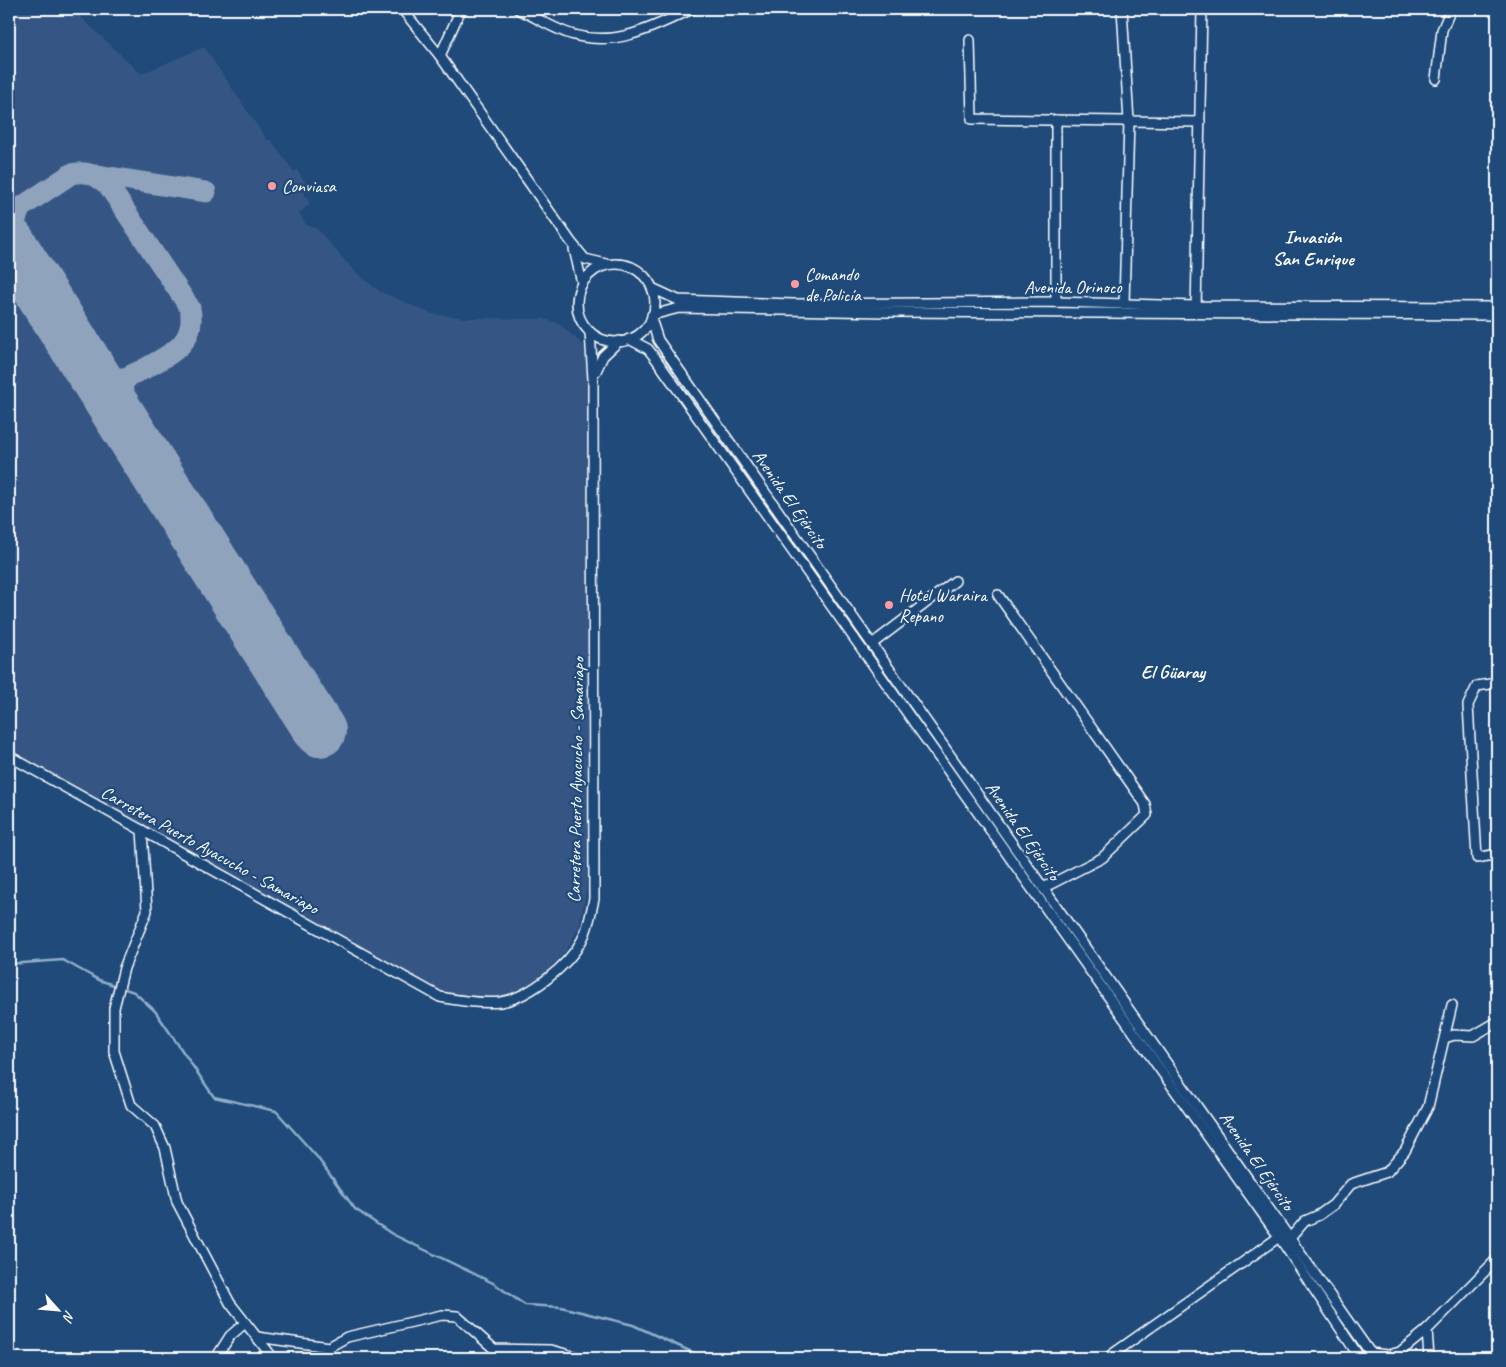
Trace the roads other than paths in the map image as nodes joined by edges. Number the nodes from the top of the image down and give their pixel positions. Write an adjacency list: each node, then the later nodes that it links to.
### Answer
1 (402, 9): 9 (street)
2 (461, 9): 9 (street)
3 (518, 9): 4 (street)
4 (692, 9)
5 (1122, 9): 12 (street)
6 (1202, 9): 13 (street)
7 (1452, 9): 10 (street)
8 (970, 40): 11 (street)
9 (440, 56): 14 (street)
10 (1436, 79)
11 (1056, 120): 12 (street); 18 (street)
12 (1129, 121): 13 (street); 19 (street)
13 (1200, 122): 21 (street)
14 (571, 242): 15 (street); 16 (street)
15 (606, 264): 16 (street); 17 (street)
16 (582, 283): 24 (street)
17 (652, 288): 18 (street, Avenida Orinoco); 23 (street)
18 (1056, 302): 19 (street, Avenida Orinoco)
19 (1124, 304): 21 (street, Avenida Orinoco)
20 (1497, 307): 21 (street, Avenida Orinoco)
21 (1196, 310): 22 (street, Avenida Orinoco); 23 (street, Avenida Orinoco)
22 (1497, 315)
23 (652, 317): 25 (street); 30 (street, Avenida El Ejército)
24 (590, 332): 26 (street); 27 (street, Carretera Puerto Ayacucho - Samariapo)
25 (629, 339): 26 (street); 39 (street, Avenida El Ejército)
26 (619, 341): 27 (street, Carretera Puerto Ayacucho - Samariapo)
27 (594, 379): 33 (street, Carretera Puerto Ayacucho - Samariapo)
28 (955, 581): 30 (street)
29 (998, 596): 35 (street)
30 (872, 644): 35 (street, Avenida El Ejército)
31 (1497, 683): 34 (street)
32 (9, 755): 33 (street, Carretera Puerto Ayacucho - Samariapo)
33 (142, 830): 42 (street)
34 (1497, 854)
35 (1043, 888): 40 (street, Avenida El Ejército)
36 (1452, 1005): 38 (street)
37 (1497, 1022): 38 (street)
38 (1444, 1038): 40 (street)
39 (1280, 1237): 51 (street); 52 (street, Avenida El Ejército)
40 (1291, 1237): 46 (street, Avenida El Ejército)
41 (1497, 1259): 43 (street)
42 (246, 1322): 44 (street); 47 (street)
43 (1427, 1330): 46 (street); 53 (street)
44 (256, 1337): 45 (street); 48 (street)
45 (329, 1347): 49 (street); 50 (street)
46 (1372, 1356)
47 (216, 1358)
48 (273, 1358)
49 (324, 1358)
50 (580, 1358)
51 (1107, 1358)
52 (1360, 1358)
53 (1429, 1358)

